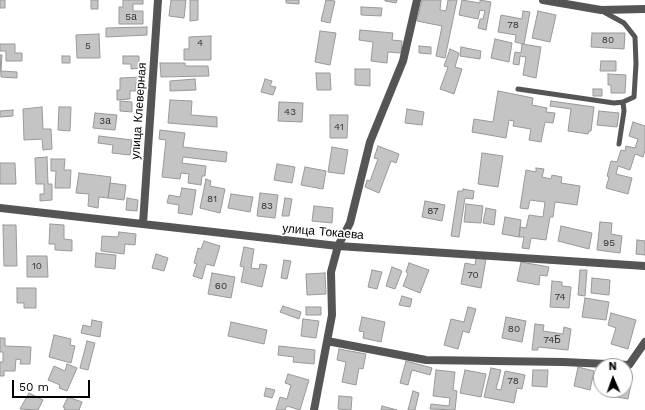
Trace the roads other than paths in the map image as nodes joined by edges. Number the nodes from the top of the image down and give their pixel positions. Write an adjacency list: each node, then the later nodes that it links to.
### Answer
1 (158, 0): 10 (street, улица Клеверная)
2 (417, 0): 11 (street)
3 (543, 0): 5 (street)
4 (645, 9): 5 (street)
5 (601, 10): 7 (lane)
6 (518, 89): 7 (lane)
7 (623, 102): 8 (lane)
8 (619, 144)
9 (0, 208): 10 (street, улица Токаева)
10 (143, 224): 11 (street, улица Токаева)
11 (338, 246): 12 (street, улица Токаева); 13 (street)
12 (645, 266)
13 (327, 341): 14 (street); 15 (street)
14 (645, 342)
15 (314, 410)

